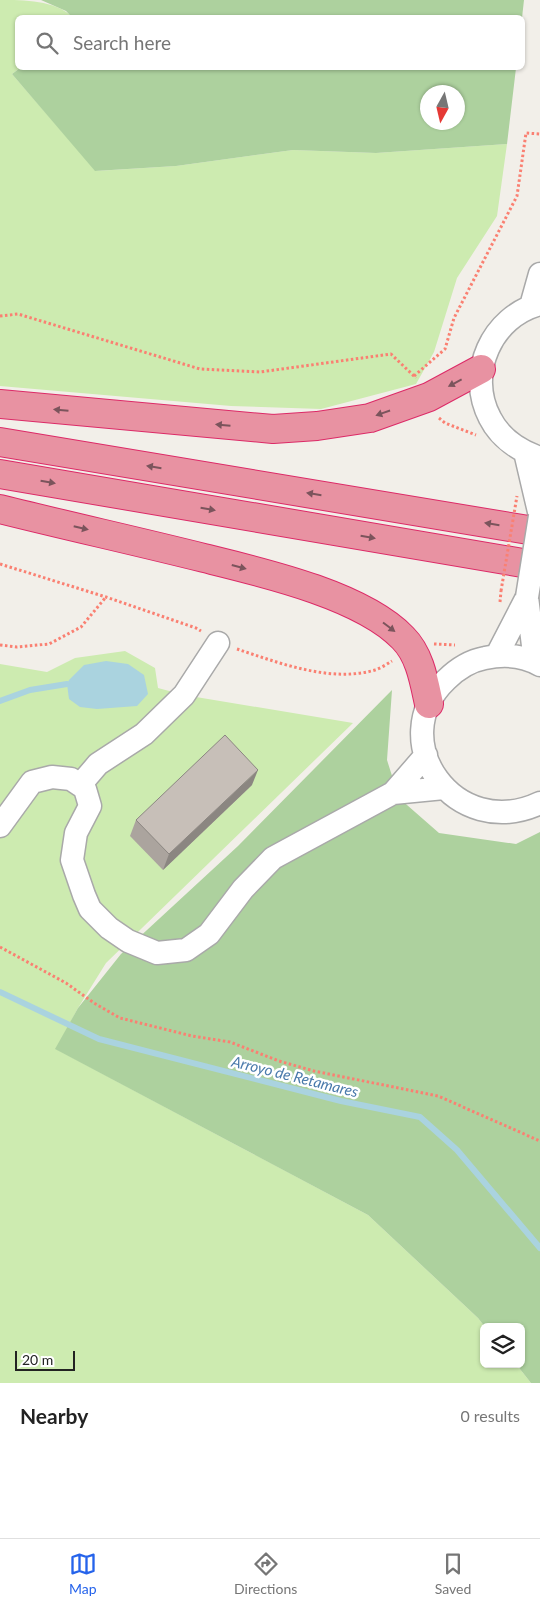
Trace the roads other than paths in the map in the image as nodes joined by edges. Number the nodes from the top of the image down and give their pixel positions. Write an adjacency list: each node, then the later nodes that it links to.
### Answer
1 (540, 274): 2 (street)
2 (536, 305): 3 (street)
3 (481, 369): 4 (highway, one-way to 4); 6 (street)
4 (0, 404)
5 (0, 442): 10 (highway, one-way to 5)
6 (532, 455): 9 (street)
7 (0, 474): 11 (highway, one-way to 11)
8 (0, 509): 16 (highway, one-way to 16)
9 (540, 516): 12 (street, bridge)
10 (540, 532)
11 (540, 566)
12 (527, 597): 14 (street); 15 (street)
13 (218, 643): 18 (street)
14 (497, 655): 15 (street); 16 (street)
15 (537, 664)
16 (429, 704): 17 (street)
17 (426, 755): 19 (street); 20 (street)
18 (80, 785): 20 (street); 22 (street)
19 (444, 788): 20 (street); 21 (street)
20 (393, 793)
21 (540, 803)
22 (0, 826)

